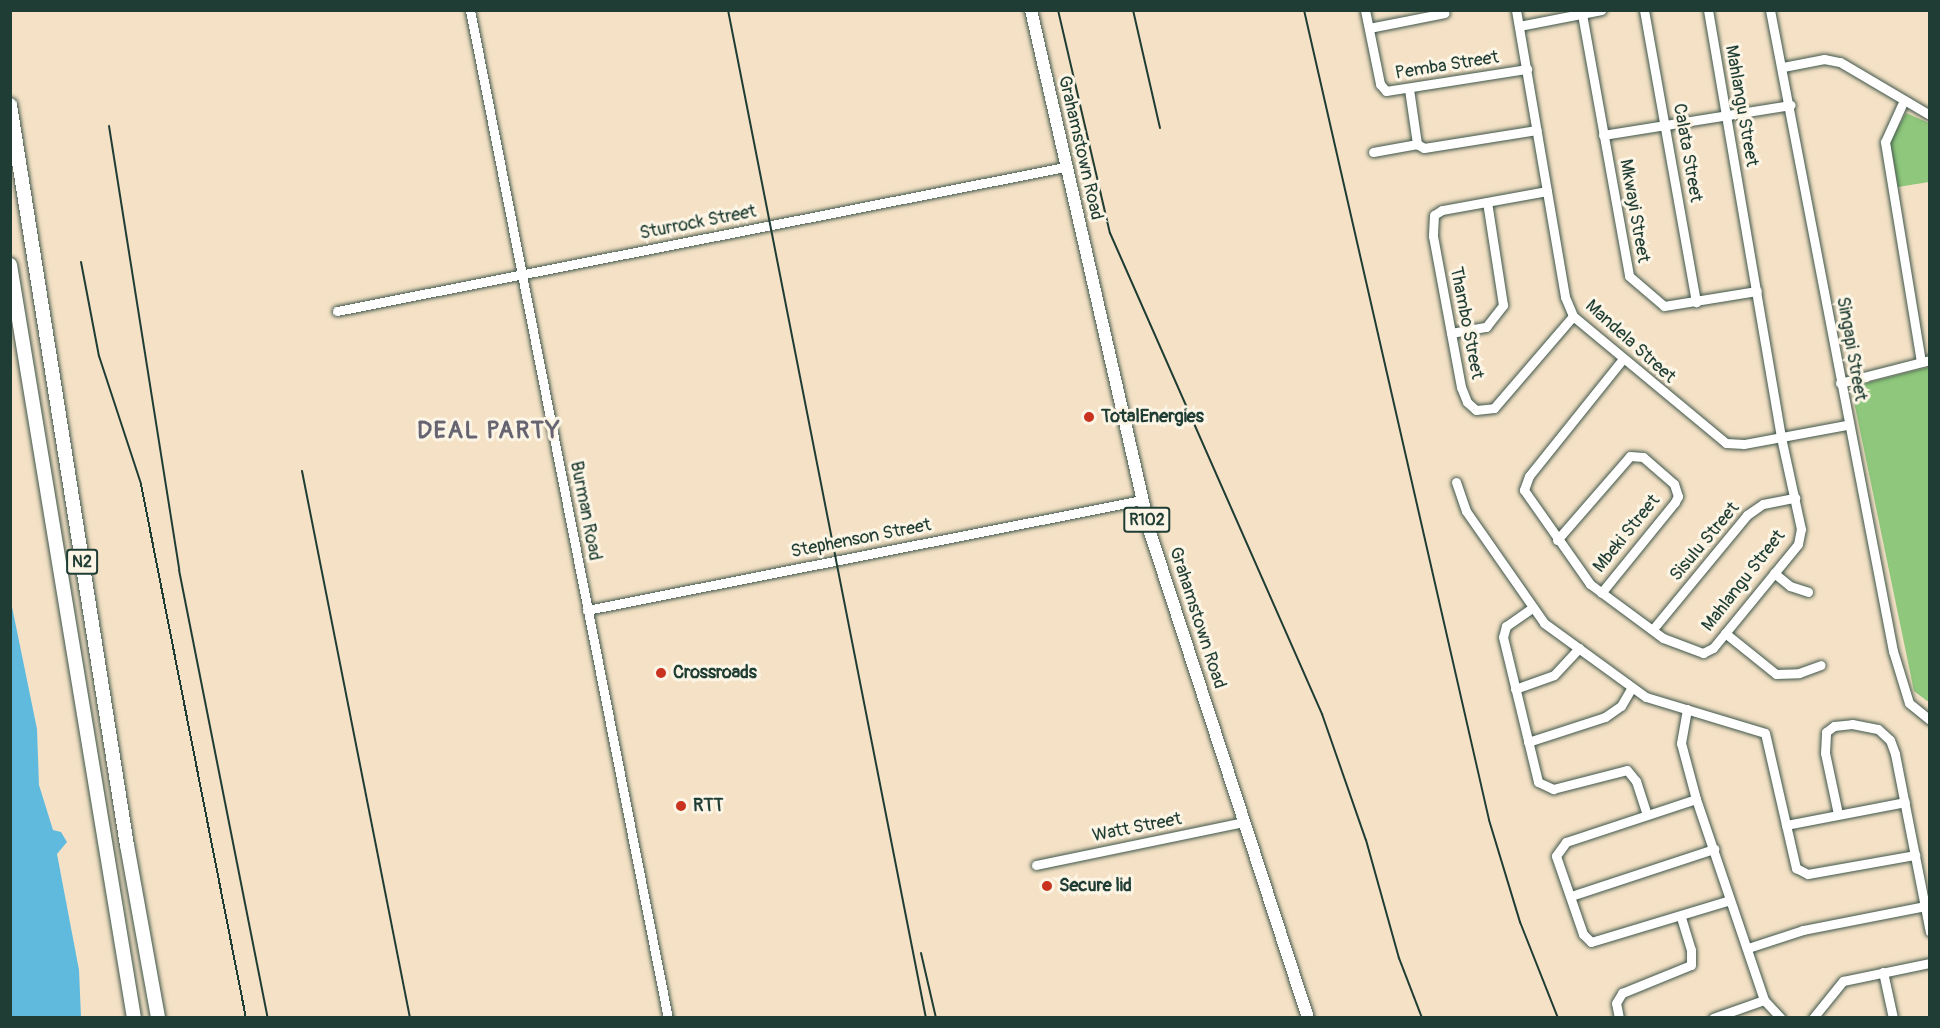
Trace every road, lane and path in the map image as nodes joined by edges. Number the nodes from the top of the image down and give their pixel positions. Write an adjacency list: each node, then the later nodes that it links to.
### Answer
1 (470, 10): 30 (street, Burman Road)
2 (1031, 10): 26 (main road, Grahamstown Road / R102)
3 (1365, 10): 12 (street, Pemba Street)
4 (1516, 10): 11 (street, Mandela Street)
5 (1601, 10): 10 (street)
6 (1644, 10): 21 (street, Calata Street)
7 (1708, 10): 19 (street, Mahlangu Street)
8 (1770, 10): 13 (street, Singapi Street)
9 (1445, 13): 12 (street)
10 (1582, 14): 11 (street); 23 (street, Mkwayi Street)
11 (1519, 26): 14 (street, Mandela Street)
12 (1369, 28): 15 (street, Pemba Street)
13 (1783, 68): 16 (street); 18 (street, Singapi Street)
14 (1527, 69): 15 (street, Pemba Street); 22 (street, Mandela Street)
15 (1409, 89): 24 (street)
16 (1904, 100): 20 (street); 37 (street)
17 (10, 105): 78 (highway, N2)
18 (1791, 105): 19 (street); 38 (street, Singapi Street)
19 (1726, 116): 21 (street); 31 (street, Mahlangu Street)
20 (1929, 116)
21 (1666, 126): 23 (street); 32 (street, Calata Street)
22 (1537, 130): 24 (street); 27 (street, Mandela Street)
23 (1603, 135): 32 (street, Mkwayi Street)
24 (1417, 144): 25 (street)
25 (1373, 152)
26 (1065, 167): 30 (street, Sturrock Street); 43 (main road, Grahamstown Road / R102)
27 (1547, 191): 28 (street, Thambo Street); 34 (street, Mandela Street)
28 (1487, 202): 35 (street); 35 (street, Thambo Street)
29 (10, 265): 77 (highway, N2)
30 (521, 275): 33 (street, Sturrock Street); 49 (street, Burman Road)
31 (1757, 291): 32 (street, Mkwayi Street); 40 (street, Mahlangu Street)
32 (1696, 302)
33 (337, 311)
34 (1573, 316): 35 (street, Thambo Street); 36 (street, Mandela Street)
35 (1451, 333)
36 (1622, 360): 40 (street, Mandela Street); 44 (street, Mahlangu Street)
37 (1925, 361): 38 (street)
38 (1840, 383): 39 (street, Singapi Street)
39 (1848, 425): 40 (street, Mandela Street); 57 (street, Singapi Street)
40 (1781, 437): 42 (street, Mahlangu Street)
41 (1456, 482): 48 (street)
42 (1795, 498): 45 (street, Mahlangu Street); 50 (street, Sisulu Street)
43 (1142, 501): 49 (street, Stephenson Street); 63 (main road, Grahamstown Road / R102)
44 (1557, 540): 47 (street, Mahlangu Street); 47 (street, Mbeki Street)
45 (1774, 573): 46 (street); 51 (street, Mahlangu Street)
46 (1808, 592)
47 (1601, 593): 50 (street, Mahlangu Street)
48 (1532, 608): 52 (street); 54 (street)
49 (587, 610): 79 (street, Burman Road)
50 (1653, 629): 51 (street, Mahlangu Street)
51 (1725, 633): 53 (street)
52 (1579, 648): 54 (street); 55 (street)
53 (1821, 665)
54 (1515, 688): 58 (street)
55 (1631, 689): 56 (street); 58 (street)
56 (1687, 709): 59 (street); 64 (street)
57 (1929, 718)
58 (1528, 742): 61 (street)
59 (1696, 799): 61 (street); 65 (street)
60 (1905, 802): 62 (street); 62 (street); 66 (street)
61 (1647, 814): 68 (street)
62 (1838, 814): 64 (street)
63 (1245, 822): 67 (street, Watt Street); 80 (main road, Grahamstown Road / R102)
64 (1786, 825): 66 (street)
65 (1714, 849): 68 (street); 69 (street)
66 (1915, 855): 70 (street)
67 (1036, 865)
68 (1571, 896): 71 (street)
69 (1730, 900): 71 (street); 73 (street)
70 (1925, 906): 72 (street); 73 (street)
71 (1681, 917): 81 (street)
72 (1929, 932)
73 (1748, 948): 76 (street)
74 (1929, 963): 75 (street)
75 (1884, 972): 84 (street); 85 (street)
76 (1764, 1000): 82 (street); 83 (street)
77 (134, 1017)
78 (158, 1017)
79 (668, 1017)
80 (1308, 1017)
81 (1619, 1017)
82 (1713, 1017)
83 (1781, 1017)
84 (1813, 1017)
85 (1893, 1017)

